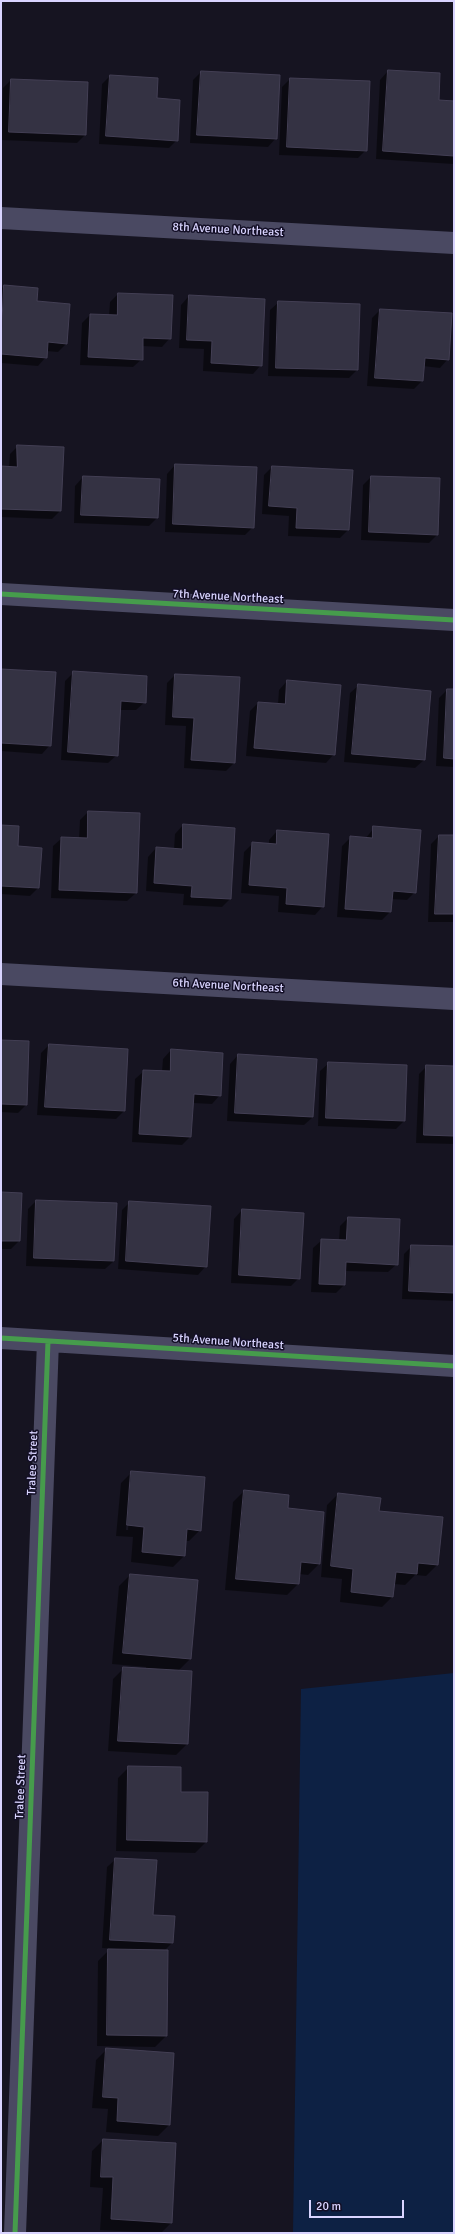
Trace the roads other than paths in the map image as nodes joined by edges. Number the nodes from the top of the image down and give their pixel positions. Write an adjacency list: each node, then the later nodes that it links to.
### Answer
1 (1, 218): 2 (street, 8th Avenue Northeast)
2 (454, 243)
3 (1, 594): 4 (street, 7th Avenue Northeast)
4 (454, 620)
5 (1, 974): 6 (street, 6th Avenue Northeast)
6 (454, 999)
7 (1, 1338): 8 (street, 5th Avenue Northeast)
8 (48, 1341): 9 (street, 5th Avenue Northeast); 10 (street, Tralee Street)
9 (454, 1366)
10 (15, 2233)

